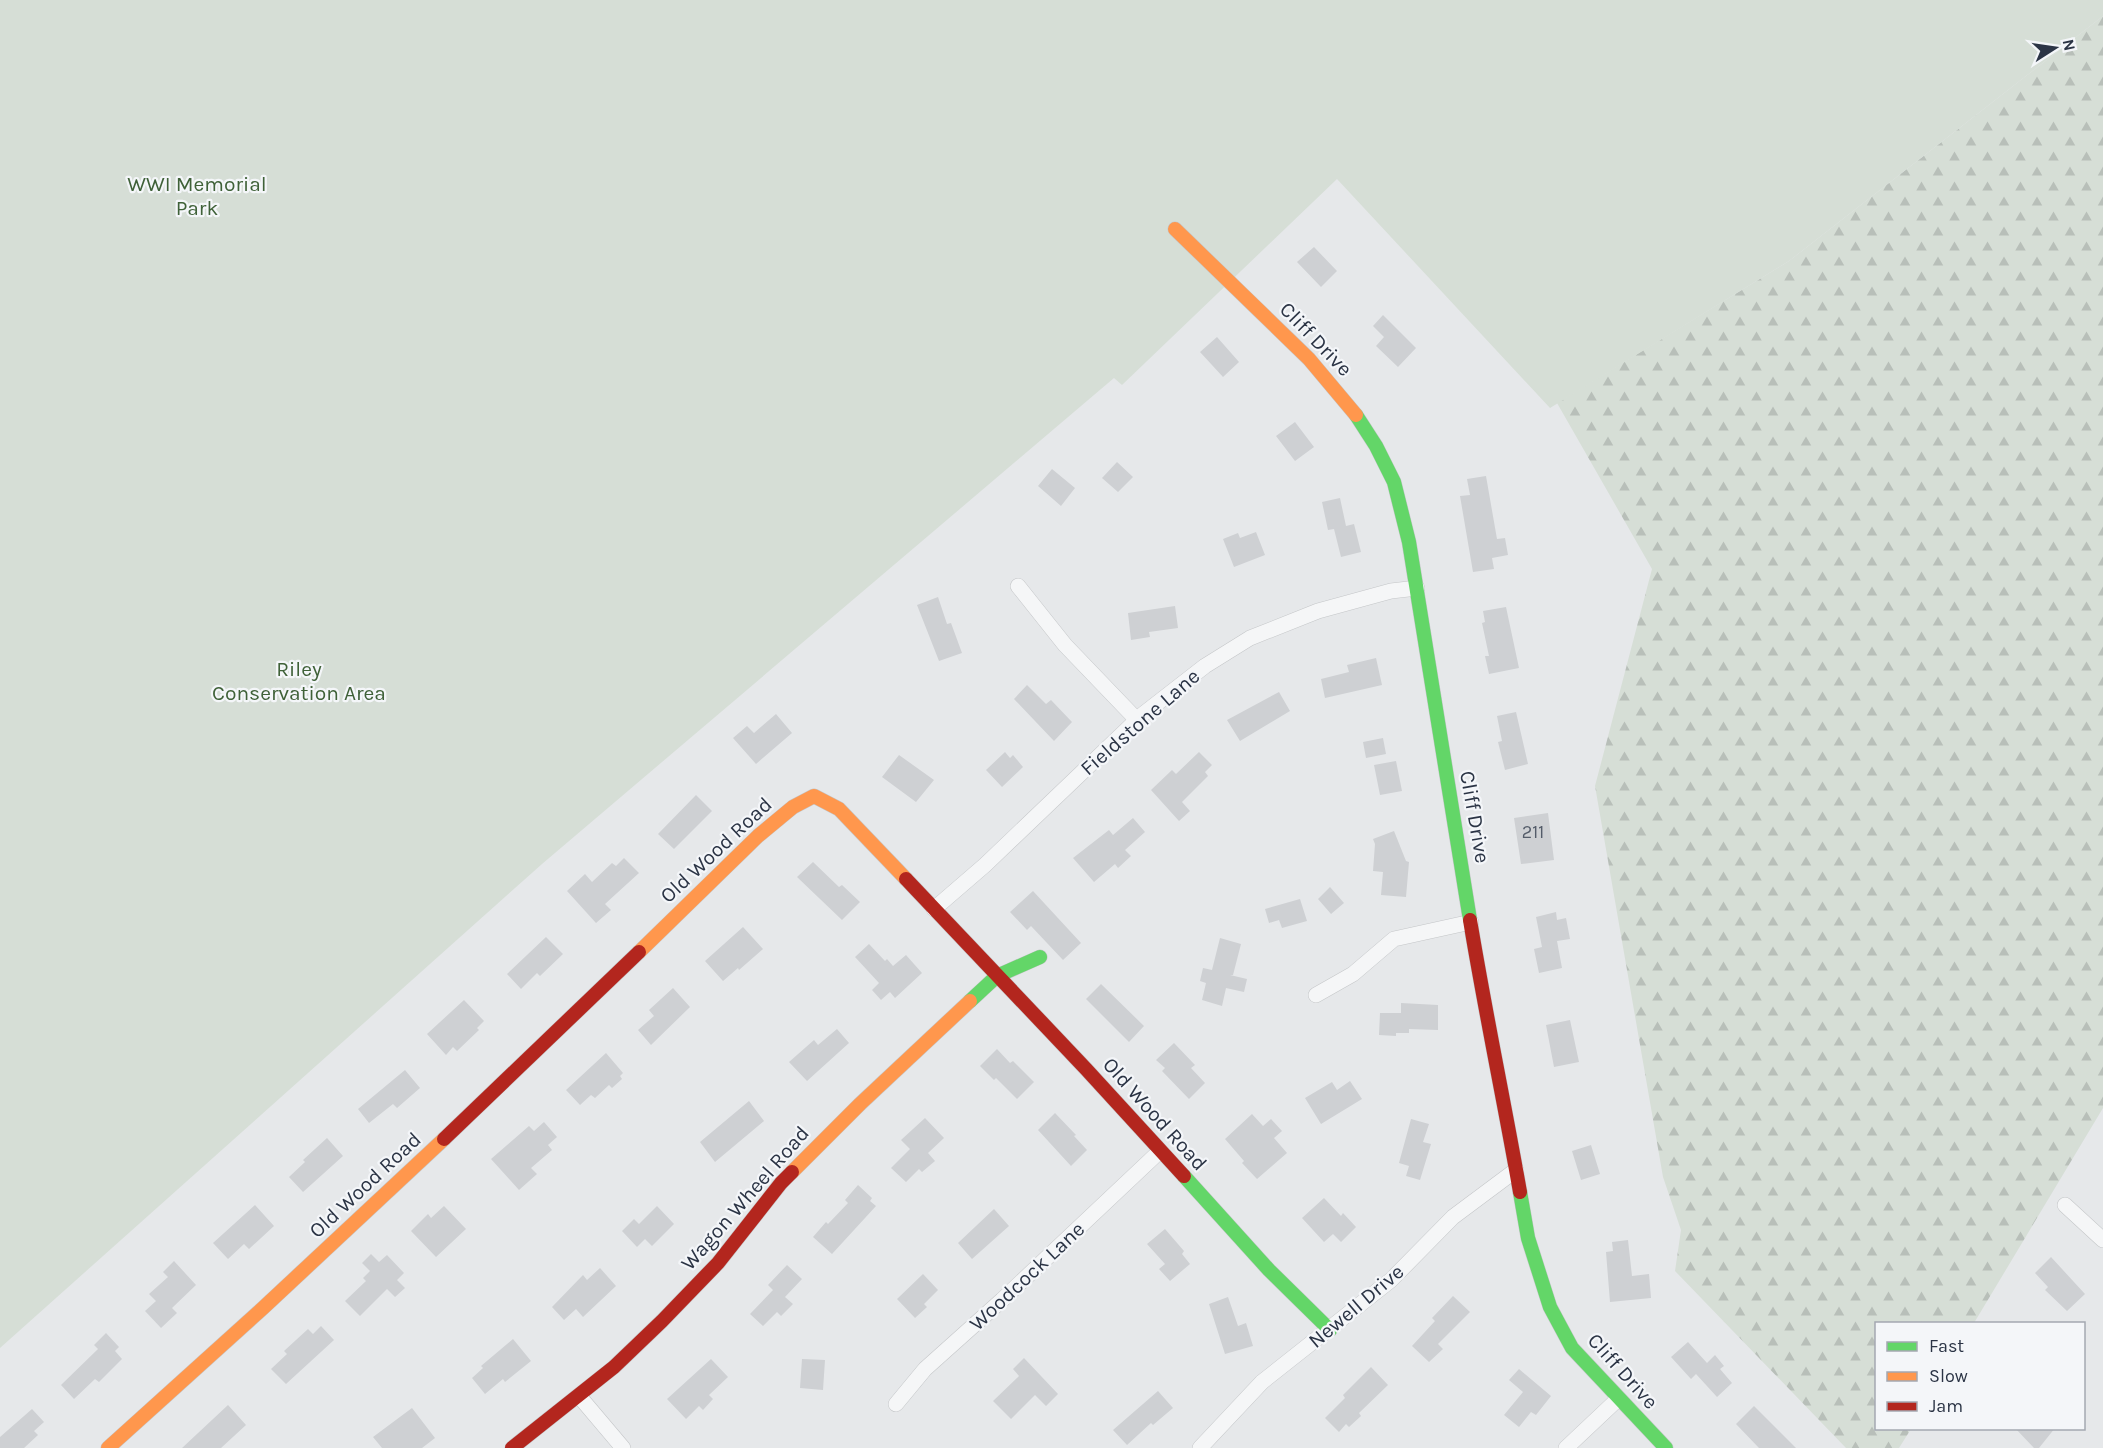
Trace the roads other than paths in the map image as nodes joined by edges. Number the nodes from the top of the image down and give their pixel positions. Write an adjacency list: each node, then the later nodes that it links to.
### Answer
1 (1175, 229): 3 (street, Cliff Drive)
2 (1018, 586): 4 (street)
3 (1417, 588): 4 (street, Fieldstone Lane); 6 (street, Cliff Drive)
4 (1137, 720): 5 (street, Fieldstone Lane)
5 (934, 909): 8 (street, Old Wood Road); 18 (street, Old Wood Road)
6 (1471, 922): 9 (street); 11 (street, Cliff Drive)
7 (1040, 957): 8 (street, Wagon Wheel Road)
8 (997, 976): 10 (street, Old Wood Road); 15 (street, Wagon Wheel Road)
9 (1316, 995)
10 (1160, 1151): 14 (street, Old Wood Road); 17 (street, Woodcock Lane)
11 (1516, 1170): 14 (street, Newell Drive); 16 (street, Cliff Drive)
12 (2065, 1205): 13 (street)
13 (2103, 1240)
14 (1330, 1330): 21 (street, Newell Drive)
15 (579, 1396): 19 (street, Wagon Wheel Road); 20 (street)
16 (1618, 1399): 22 (street); 23 (street, Cliff Drive)
17 (896, 1404)
18 (108, 1448)
19 (512, 1448)
20 (623, 1448)
21 (1200, 1448)
22 (1566, 1448)
23 (1666, 1448)

